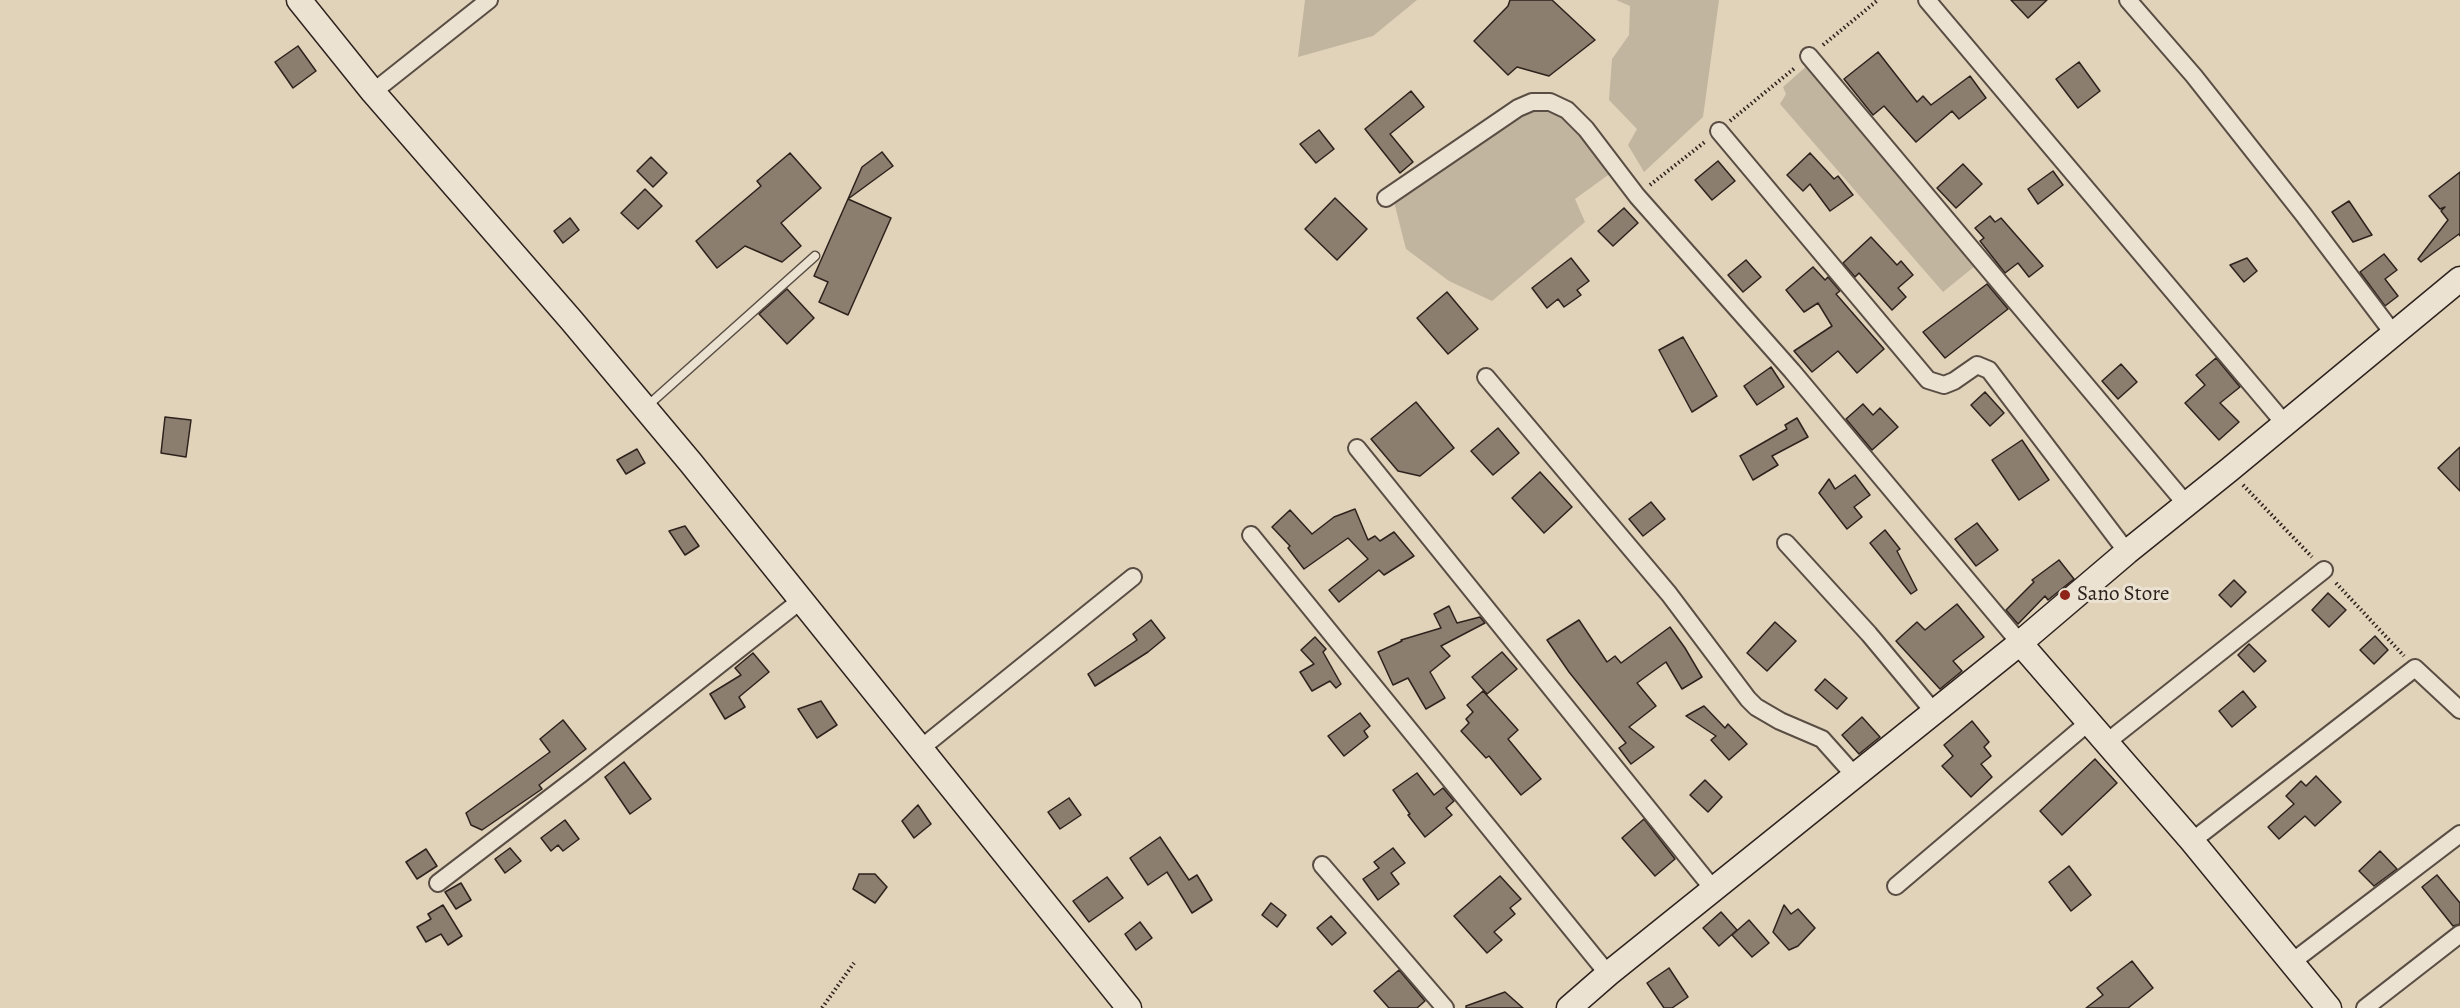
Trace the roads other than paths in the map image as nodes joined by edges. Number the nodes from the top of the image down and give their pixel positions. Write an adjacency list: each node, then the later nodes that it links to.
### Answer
1 (299, 0): 6 (street)
2 (489, 0): 6 (street)
3 (1927, 0): 14 (street)
4 (2128, 0): 11 (street)
5 (1809, 56): 16 (street)
6 (373, 92): 13 (street)
7 (1719, 130): 19 (street)
8 (1386, 198): 23 (street)
9 (815, 256): 13 (lane)
10 (2460, 279): 11 (street)
11 (2393, 333): 14 (street)
12 (1486, 377): 29 (street)
13 (645, 408): 22 (street)
14 (2285, 424): 16 (street)
15 (1357, 448): 35 (street)
16 (2186, 504): 19 (street)
17 (1251, 535): 38 (street)
18 (1786, 543): 25 (street)
19 (2127, 552): 23 (street)
20 (2324, 570): 27 (street)
21 (1133, 577): 28 (street)
22 (800, 601): 28 (street); 33 (street)
23 (2020, 643): 25 (street); 26 (street)
24 (2460, 710): 31 (street)
25 (1934, 712): 29 (street)
26 (2089, 722): 27 (street); 34 (street)
27 (2107, 742): 31 (street)
28 (920, 749): 39 (street)
29 (1855, 776): 35 (street)
30 (2460, 834): 37 (street)
31 (2192, 841): 37 (street)
32 (1322, 865): 40 (street)
33 (438, 883)
34 (1896, 886)
35 (1714, 890): 38 (street)
36 (2460, 934): 43 (street)
37 (2292, 962): 42 (street)
38 (1608, 974): 41 (street)
39 (1129, 1008)
40 (1445, 1008)
41 (1569, 1008)
42 (2329, 1008)
43 (2365, 1008)

